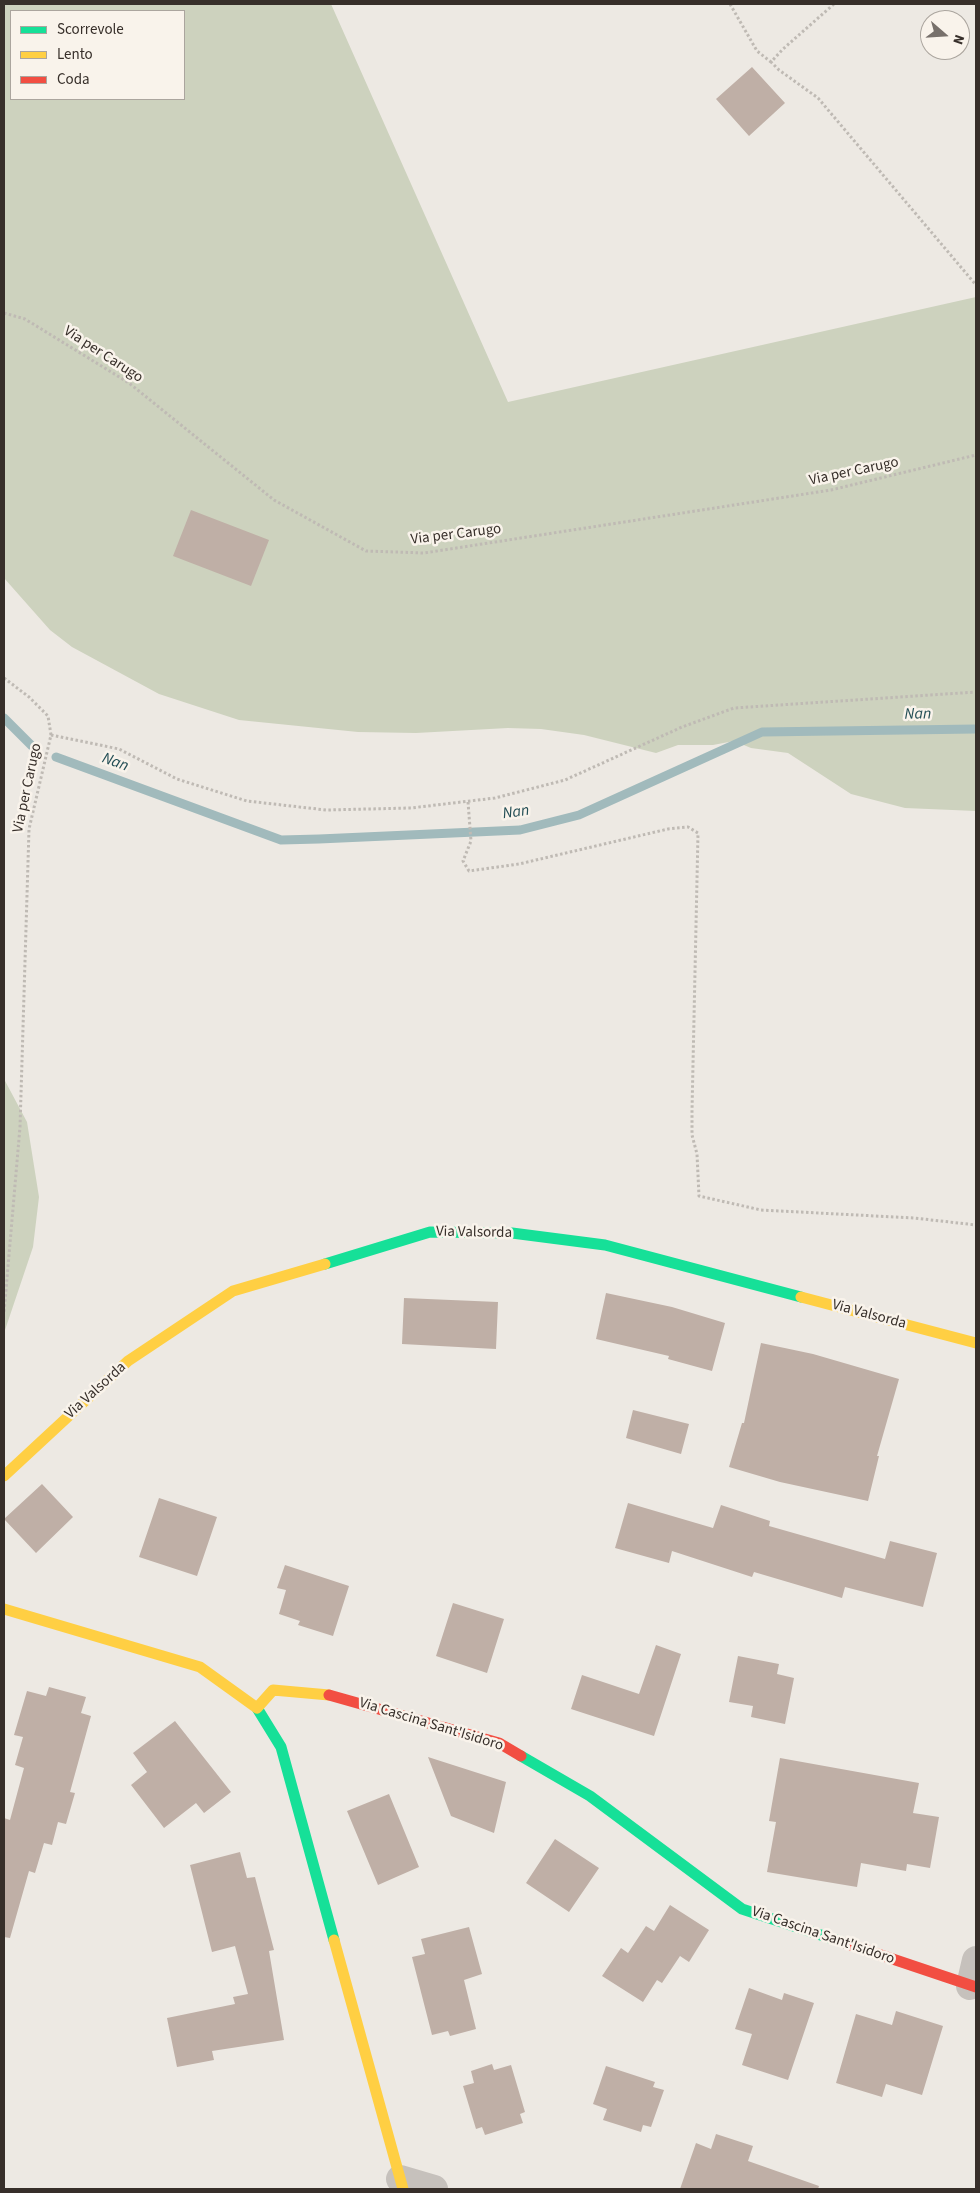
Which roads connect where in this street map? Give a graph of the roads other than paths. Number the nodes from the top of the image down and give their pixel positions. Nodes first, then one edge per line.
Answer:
1 (976, 1343) edge
2 (4, 1476) edge
3 (4, 1609) edge
4 (257, 1708) junction
5 (974, 1978) edge
6 (402, 2184) edge
7 (434, 2189) edge

1 - 2 street, Via Valsorda
3 - 4 street
4 - 5 street, Via Cascina Sant'Isidoro
4 - 6 street
6 - 7 street

